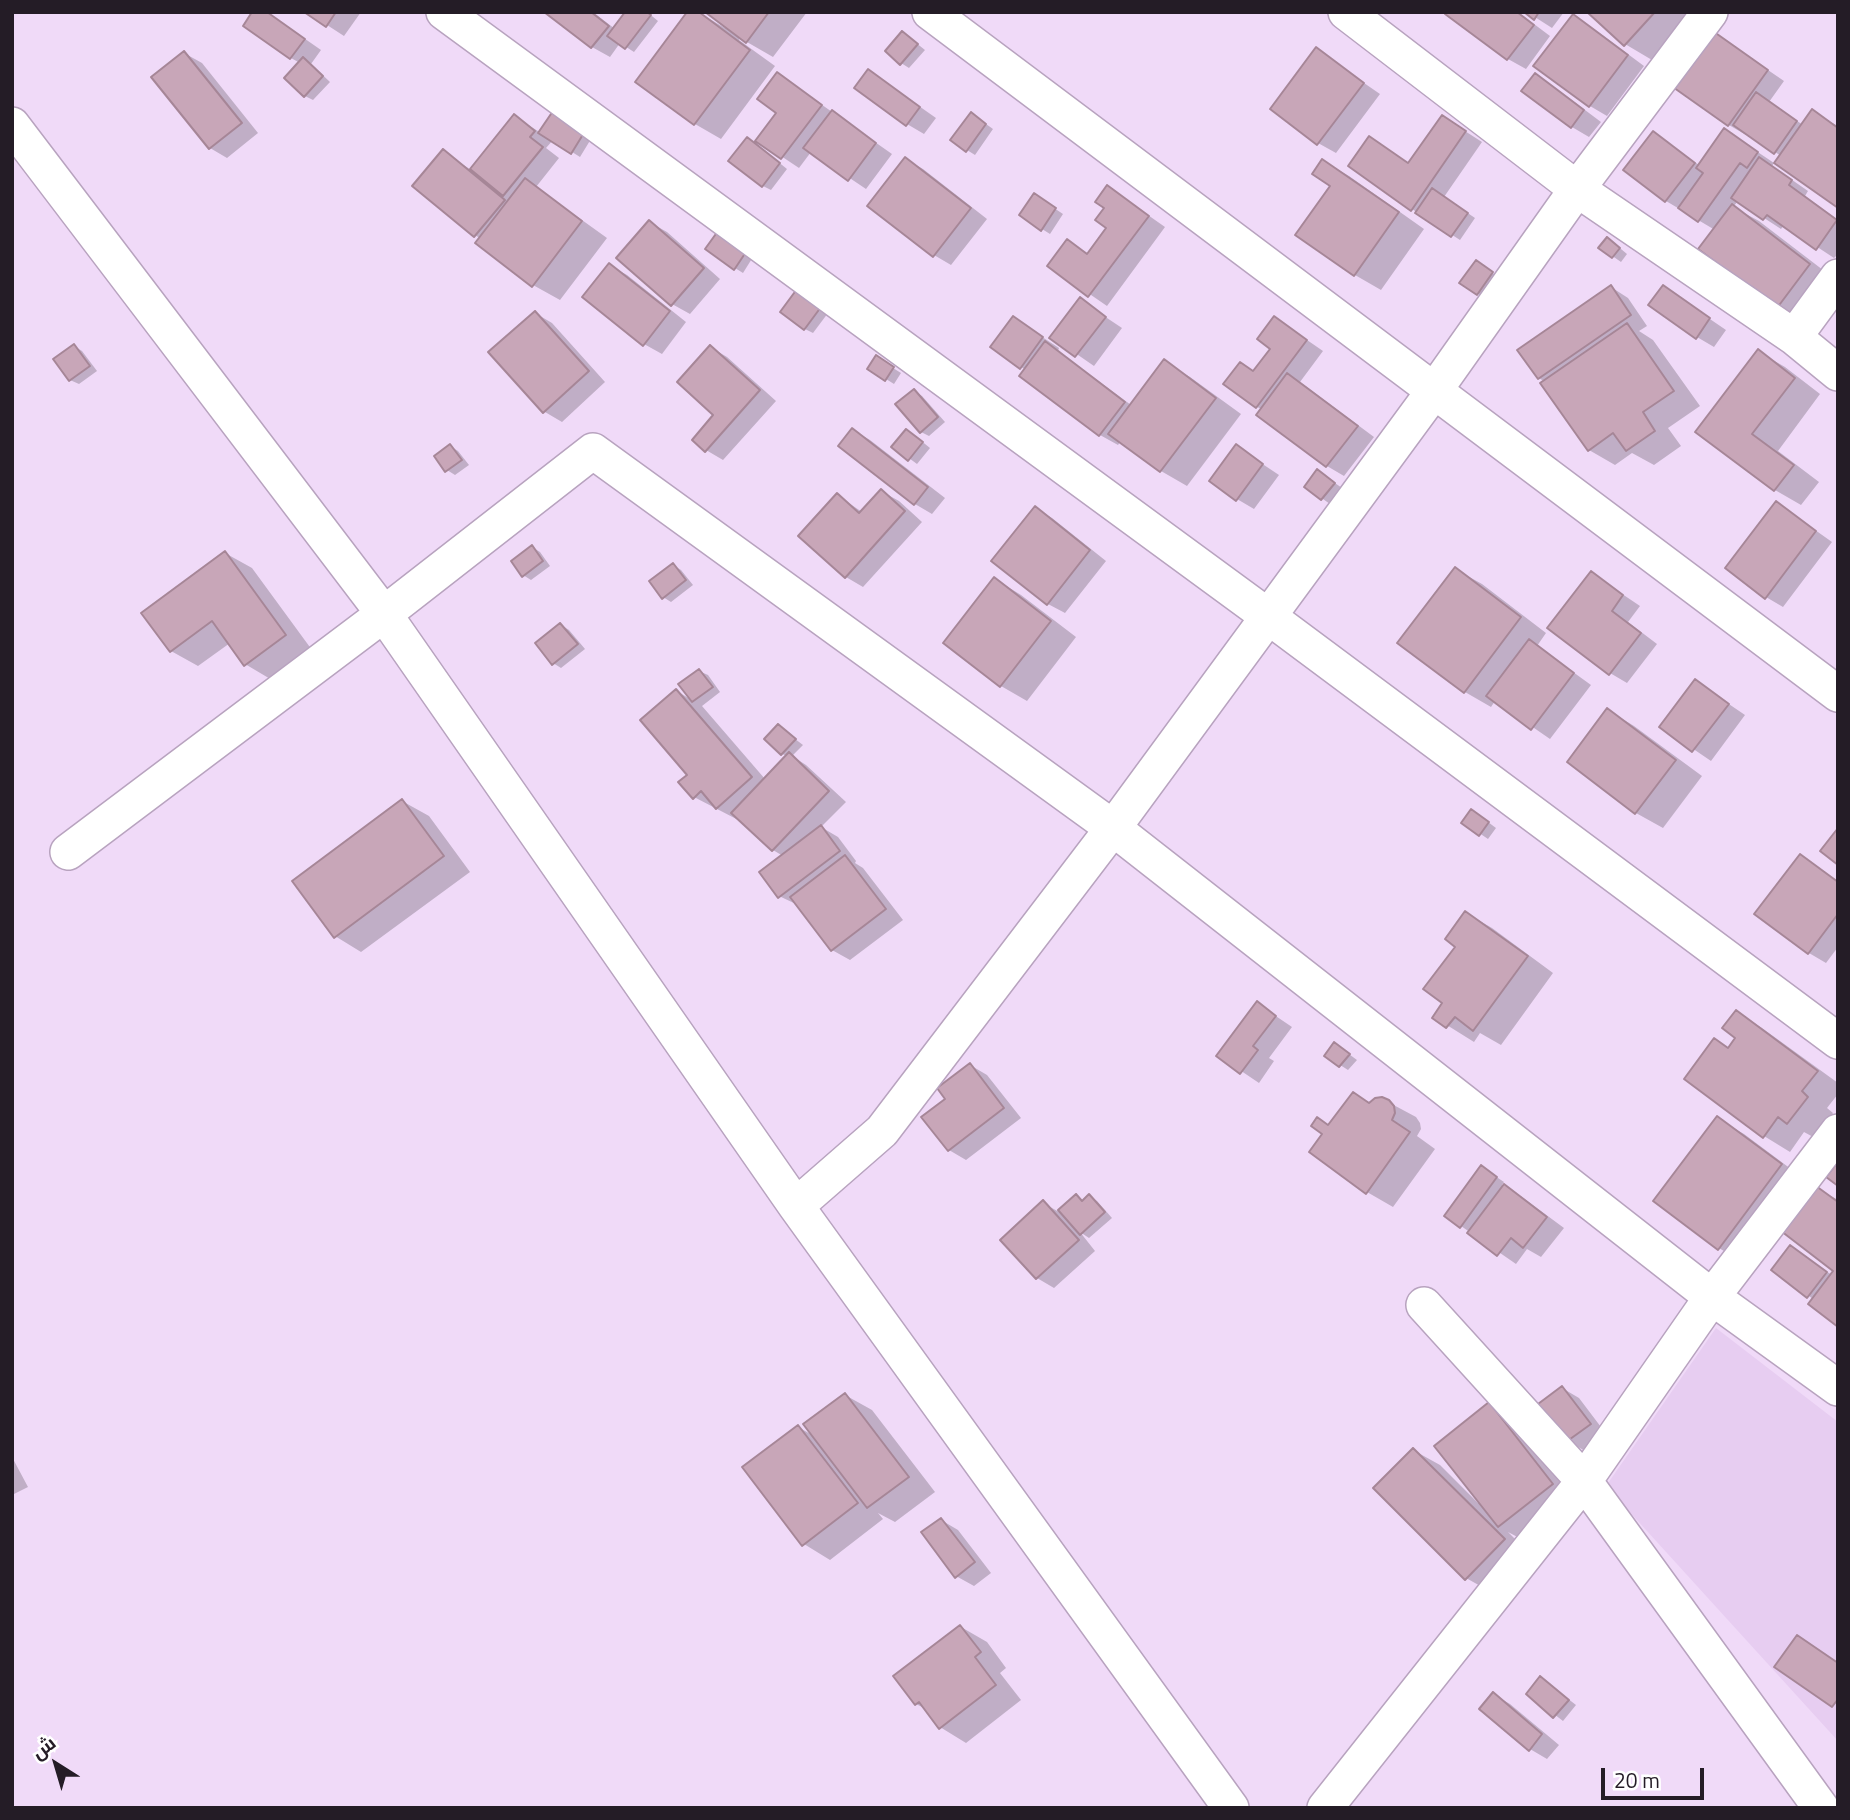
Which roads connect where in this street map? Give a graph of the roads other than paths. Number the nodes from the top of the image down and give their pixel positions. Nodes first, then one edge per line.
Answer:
1 (444, 12) edge
2 (930, 12) edge
3 (1346, 12) edge
4 (1710, 12) edge
5 (12, 125) edge
6 (1577, 188) junction
7 (1838, 277) edge
8 (1794, 337) junction
9 (1838, 373) edge
10 (1434, 391) junction
11 (384, 614) junction
12 (1269, 617) junction
13 (1838, 694) edge
14 (1113, 828) junction
15 (68, 852) dead end
16 (1838, 1041) edge
17 (1838, 1132) edge
18 (796, 1206) junction
19 (1712, 1297) junction
20 (1424, 1305) dead end
21 (1838, 1388) edge
22 (1584, 1481) junction
23 (1231, 1808) edge
24 (1325, 1808) edge
25 (1821, 1808) edge

1 - 12 street
2 - 10 street
3 - 6 street
4 - 6 street
5 - 11 street
6 - 8 street
6 - 10 street
7 - 8 street
8 - 9 street
10 - 12 street
10 - 13 street
11 - 14 street
11 - 15 street
11 - 18 street
12 - 14 street
12 - 16 street
14 - 18 street
14 - 19 street
17 - 19 street
18 - 23 street
19 - 21 street
19 - 22 street
20 - 22 street
22 - 24 street
22 - 25 street

